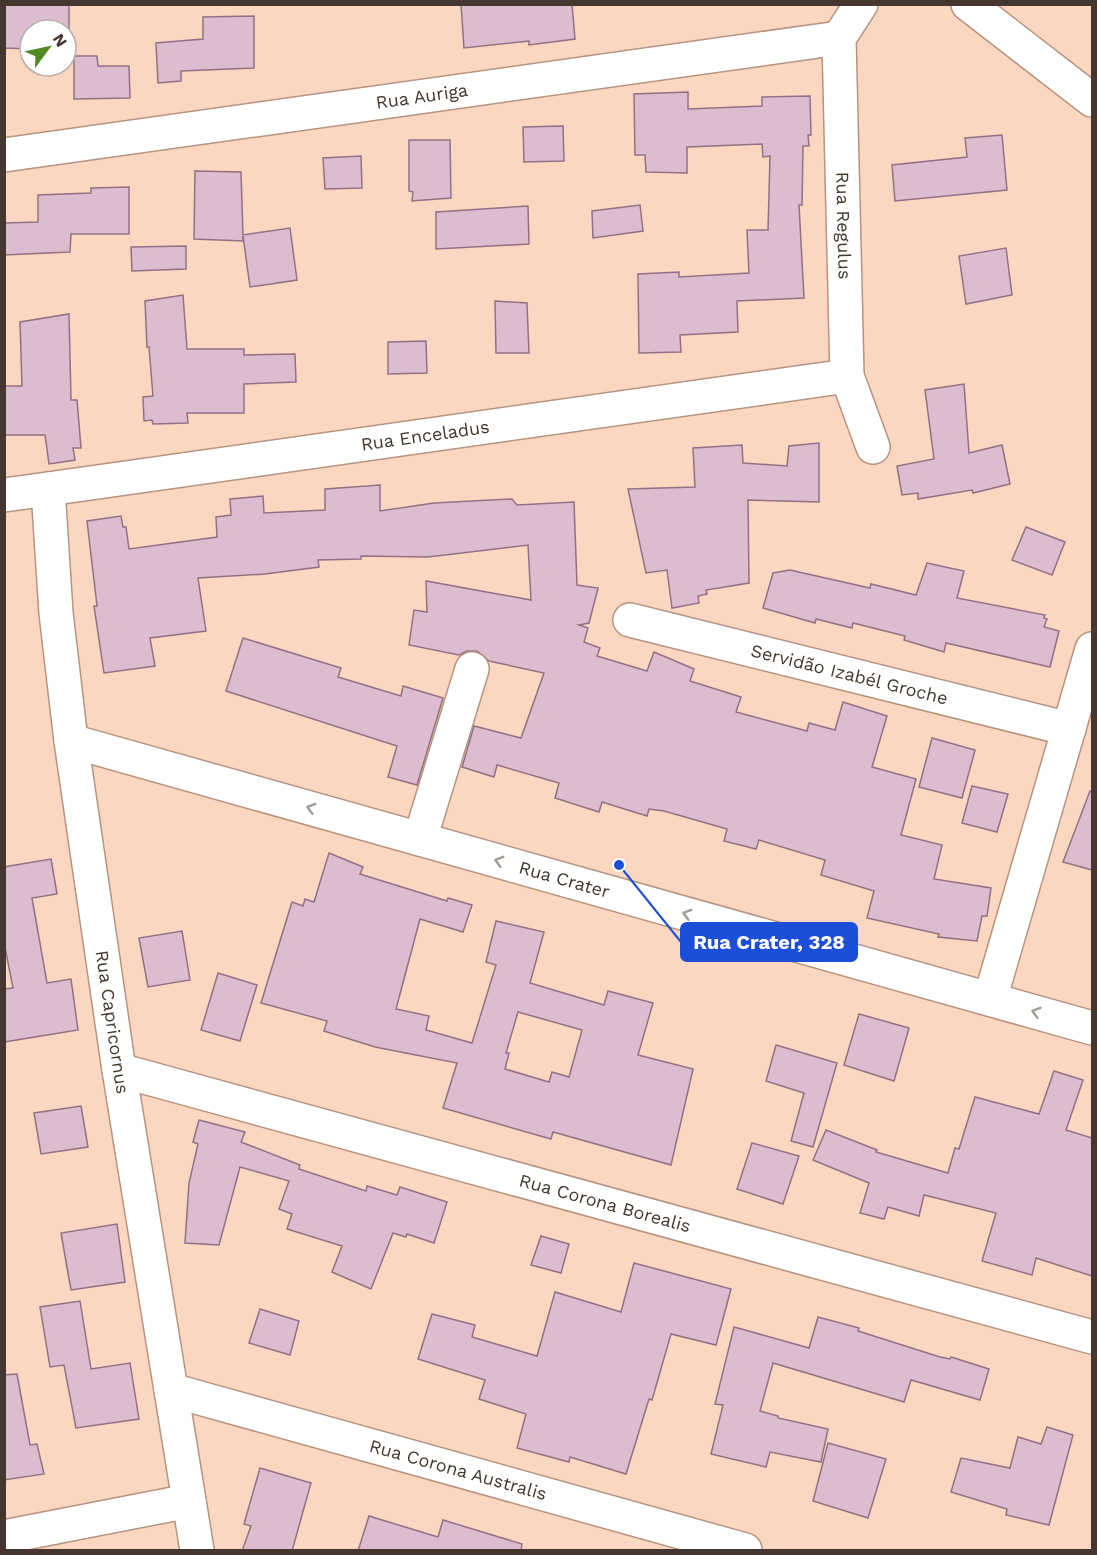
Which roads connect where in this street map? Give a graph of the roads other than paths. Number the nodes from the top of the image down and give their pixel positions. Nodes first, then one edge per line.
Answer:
1 (861, 4) edge
2 (968, 4) edge
3 (839, 38) junction
4 (1092, 100) edge
5 (4, 155) edge
6 (847, 376) junction
7 (873, 447) dead end
8 (48, 489) junction
9 (4, 495) edge
10 (630, 620) dead end
11 (1092, 649) edge
12 (472, 669) dead end
13 (1069, 729) junction
14 (71, 741) junction
15 (420, 839) junction
16 (990, 999) junction
17 (1092, 1028) edge
18 (119, 1071) junction
19 (1092, 1337) edge
20 (171, 1390) junction
21 (189, 1501) junction
22 (4, 1537) edge
23 (197, 1551) edge
24 (744, 1551) edge

1 - 3 street
2 - 4 street
3 - 5 street, Rua Auriga
3 - 6 street, Rua Regulus
6 - 7 street, Rua Regulus
6 - 8 street, Rua Enceladus
8 - 9 street, Rua Enceladus
8 - 14 street, Rua Capricornus
10 - 13 street, Servidão Izabél Groche
11 - 13 street
12 - 15 street
13 - 16 street
15 -> 14 street, Rua Crater
14 - 18 street, Rua Capricornus
16 -> 15 street, Rua Crater
17 -> 16 street, Rua Crater
18 - 19 street, Rua Corona Borealis
18 - 20 street, Rua Capricornus
20 - 21 street, Rua Capricornus
20 - 24 street, Rua Corona Australis
21 - 22 street
21 - 23 street, Rua Capricornus

